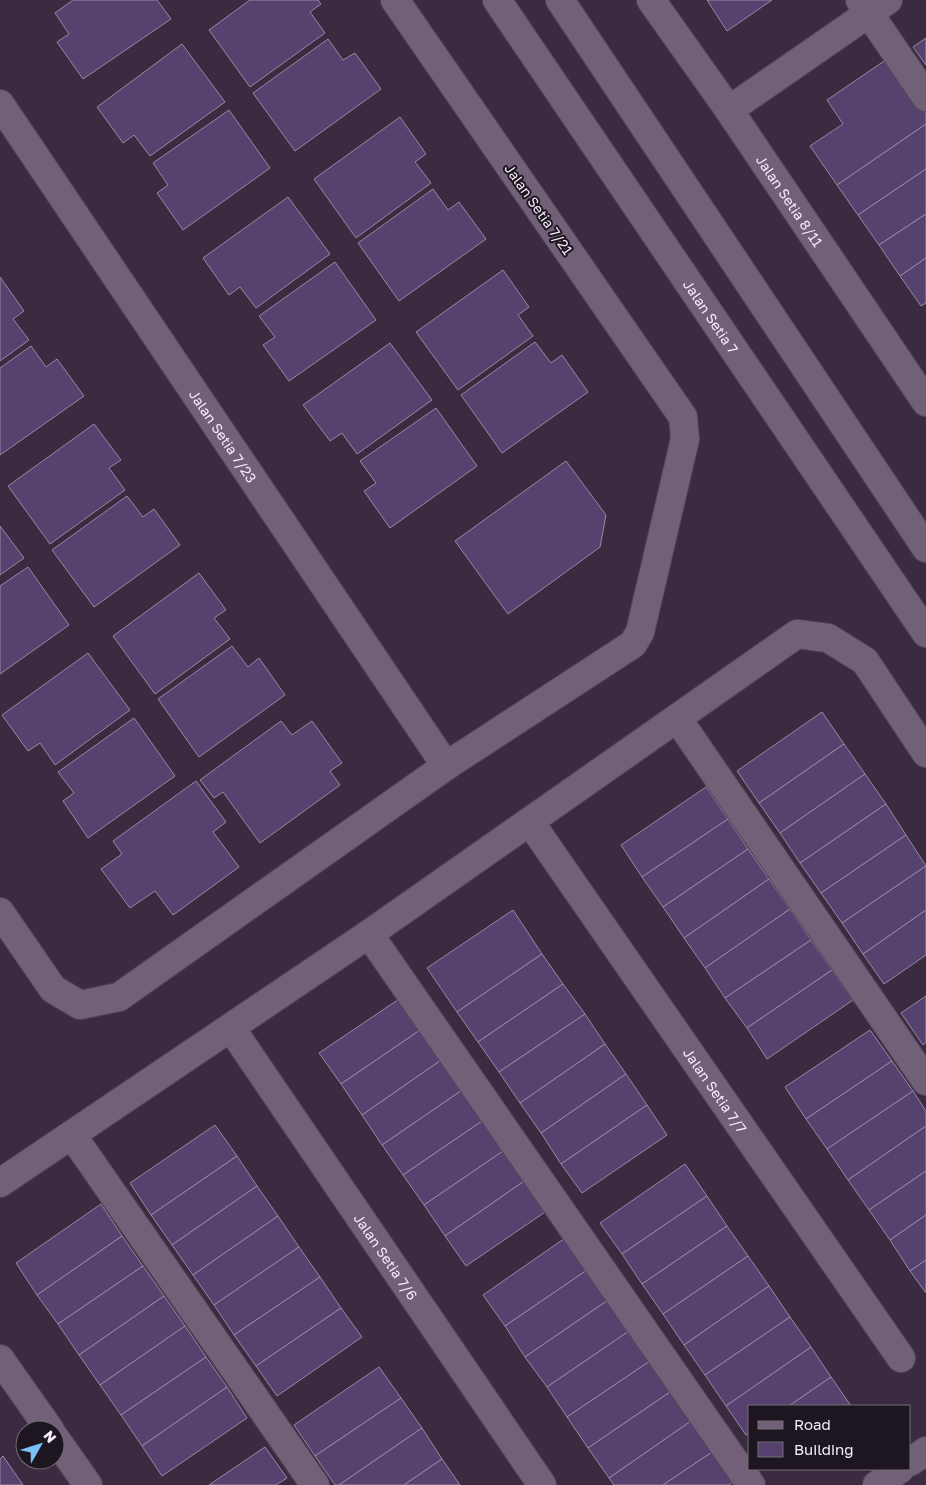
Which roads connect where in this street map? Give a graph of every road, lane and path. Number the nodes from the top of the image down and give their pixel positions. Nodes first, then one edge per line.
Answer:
1 (395, 0) edge
2 (497, 0) edge
3 (560, 0) edge
4 (651, 0) edge
5 (872, 4) edge
6 (926, 97) edge
7 (0, 104) edge
8 (729, 110) junction
9 (926, 402) edge
10 (926, 548) edge
11 (926, 634) edge
12 (677, 718) junction
13 (926, 753) edge
14 (446, 766) junction
15 (530, 822) junction
16 (0, 912) edge
17 (369, 934) junction
18 (231, 1028) junction
19 (926, 1081) edge
20 (72, 1135) junction
21 (0, 1183) edge
22 (901, 1358) dead end
23 (0, 1359) edge
24 (43, 1420) edge
25 (926, 1451) edge
26 (65, 1452) edge
27 (911, 1461) edge
28 (898, 1470) edge
29 (88, 1485) edge
30 (316, 1485) edge
31 (542, 1485) edge
32 (751, 1485) edge
33 (876, 1485) edge

1 - 14 street, Jalan Setia 7/21
2 - 11 street, Jalan Setia 7
3 - 10 street
4 - 8 street, Jalan Setia 8/11
5 - 6 street
5 - 8 street
7 - 14 street, Jalan Setia 7/23
8 - 9 street, Jalan Setia 8/11
12 - 13 street
12 - 15 street
12 - 19 street
14 - 16 street
15 - 17 street
15 - 22 street, Jalan Setia 7/7
17 - 18 street
17 - 32 street
18 - 20 street
18 - 31 street, Jalan Setia 7/6
20 - 21 street
20 - 30 street
23 - 24 street
25 - 27 street
26 - 29 street
28 - 33 street

